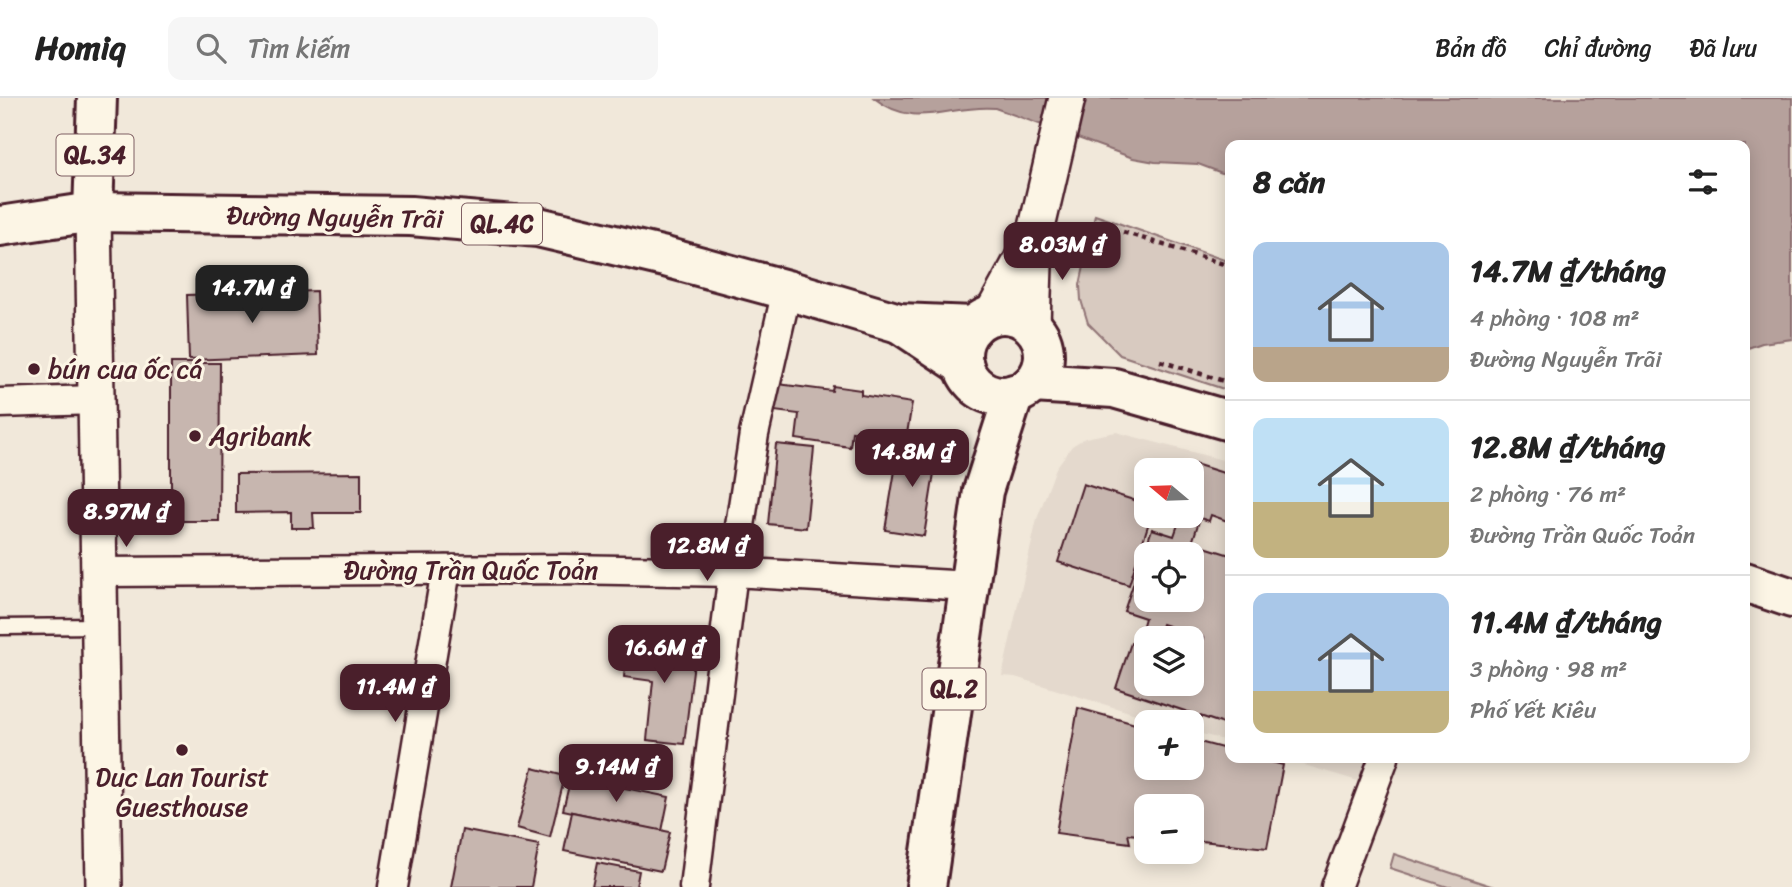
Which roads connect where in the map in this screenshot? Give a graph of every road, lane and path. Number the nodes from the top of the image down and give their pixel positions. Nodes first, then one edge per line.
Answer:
1 (97, 98) edge
2 (1068, 98) edge
3 (93, 212) junction
4 (0, 226) edge
5 (1123, 232) dead end
6 (1035, 236) junction
7 (1225, 264) edge
8 (787, 290) junction
9 (983, 321) junction
10 (899, 323) junction
11 (1160, 360) dead end
12 (1031, 363) junction
13 (970, 375) junction
14 (1225, 381) edge
15 (96, 400) junction
16 (0, 403) edge
17 (1225, 420) edge
18 (983, 491) junction
19 (446, 570) junction
20 (99, 572) junction
21 (733, 572) junction
22 (1750, 584) edge
23 (969, 586) junction
24 (1792, 598) edge
25 (99, 626) junction
26 (0, 627) edge
27 (1382, 763) edge
28 (104, 887) edge
29 (393, 887) edge
30 (694, 887) edge
31 (926, 887) edge
32 (1336, 887) edge

1 - 3 main road, QL.34
2 - 6 street
3 - 4 main road, QL.4C
3 - 8 main road, Đường Nguyễn Trãi / QL.4C
3 - 15 street
5 - 7 path
6 - 9 street
6 - 12 street
8 - 10 main road, Đường Nguyễn Trãi / QL.4C
8 - 21 street
9 - 10 main road, Đường Nguyễn Trãi / QL.4C
9 - 12 main road
9 - 13 main road
10 - 13 main road, Đường Nguyễn Trãi / QL.4C
11 - 14 path
12 - 13 main road
12 - 17 main road
12 - 18 main road, QL.2
13 - 18 main road, QL.2
15 - 16 street
15 - 20 street
18 - 23 main road, QL.2
19 - 20 street, Đường Trần Quốc Toản
19 - 21 street, Đường Trần Quốc Toản
19 - 29 street
20 - 25 street
21 - 23 street, Đường Trần Quốc Toản
21 - 30 street
22 - 24 main road
23 - 31 main road, QL.2
25 - 26 lane
25 - 28 street
27 - 32 street

